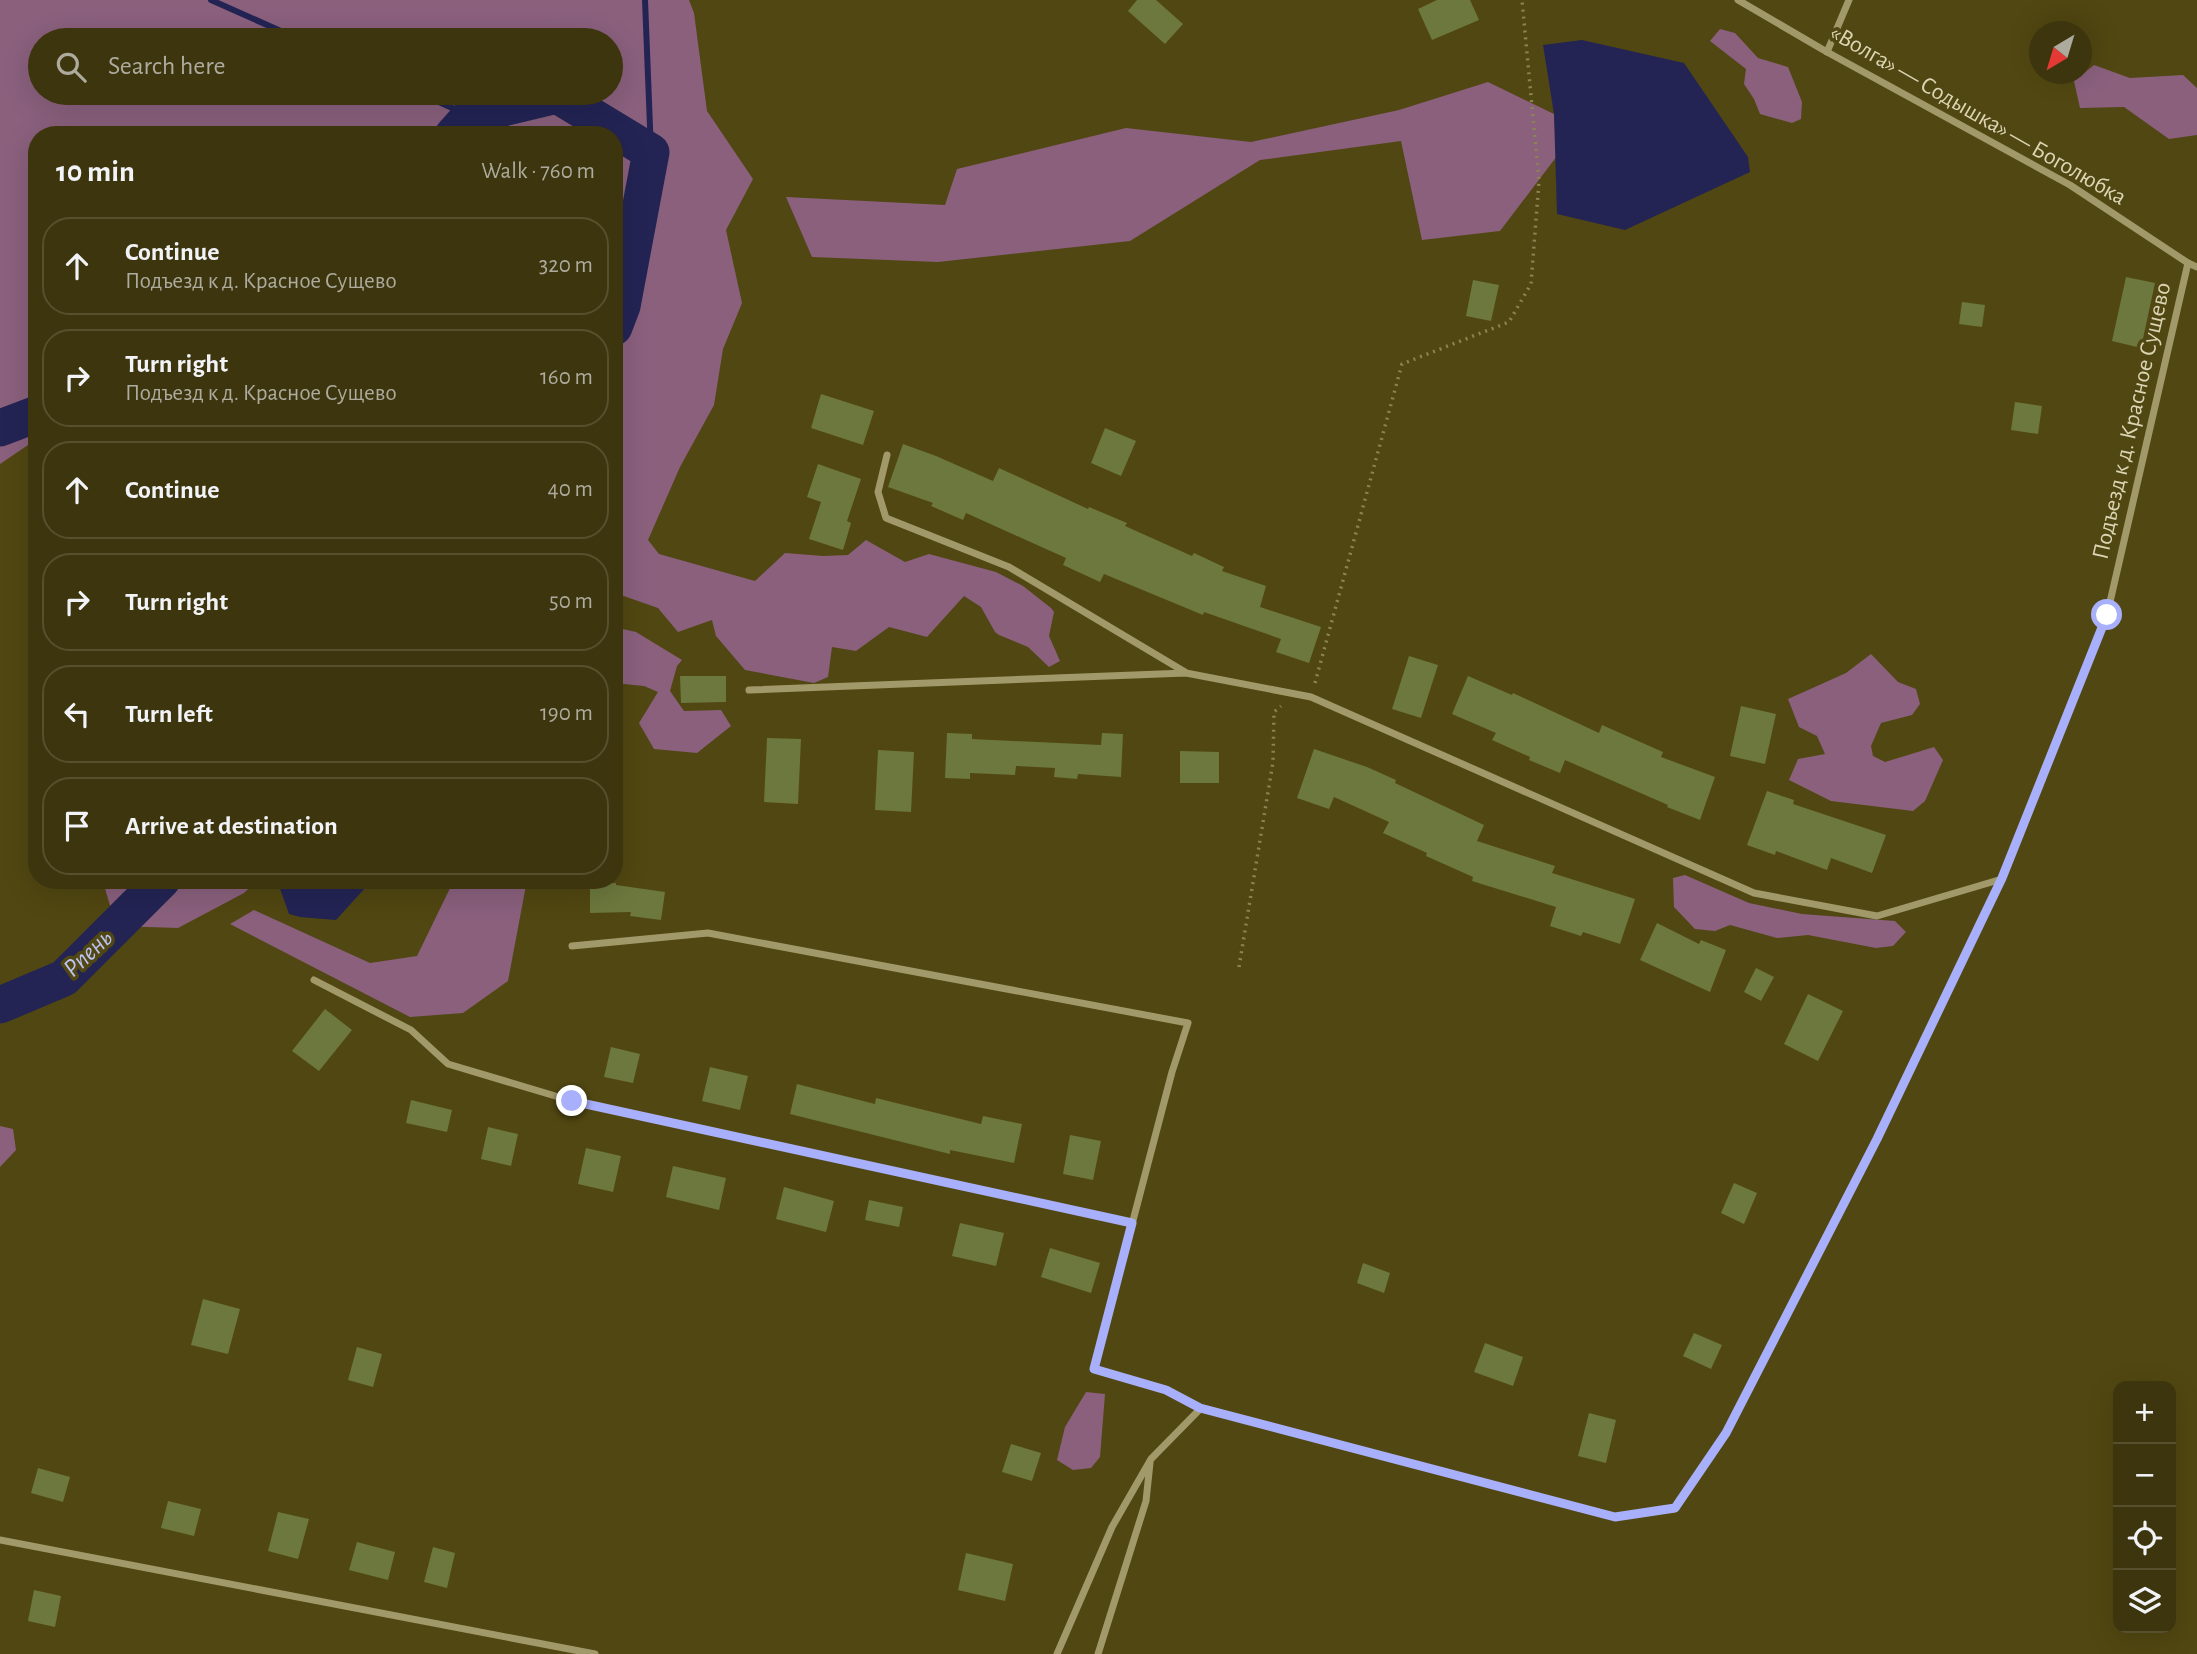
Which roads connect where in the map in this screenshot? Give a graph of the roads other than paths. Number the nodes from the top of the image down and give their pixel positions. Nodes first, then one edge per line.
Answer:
1 (1738, 0) edge
2 (1849, 0) edge
3 (1827, 51) junction
4 (2188, 263) junction
5 (2197, 267) edge
6 (887, 455) dead end
7 (1186, 673) junction
8 (749, 690) dead end
9 (2002, 878) junction
10 (572, 946) dead end
11 (314, 980) dead end
12 (1132, 1223) junction
13 (1200, 1408) junction
14 (1151, 1459) junction
15 (0, 1540) edge
16 (595, 1654) edge
17 (1057, 1654) edge
18 (1098, 1654) edge

1 - 3 street, «Волга» — Содышка» — Боголюбка
2 - 3 street
3 - 4 street, «Волга» — Содышка» — Боголюбка
4 - 5 street, «Волга» — Содышка» — Боголюбка
4 - 9 street, Подъезд к д. Красное Сущево
6 - 7 street
7 - 8 street
7 - 9 street
9 - 13 street, Подъезд к д. Красное Сущево
10 - 12 street
11 - 12 street
12 - 13 street, Подъезд к д. Красное Сущево
13 - 14 street
14 - 17 street
14 - 18 street
15 - 16 street

